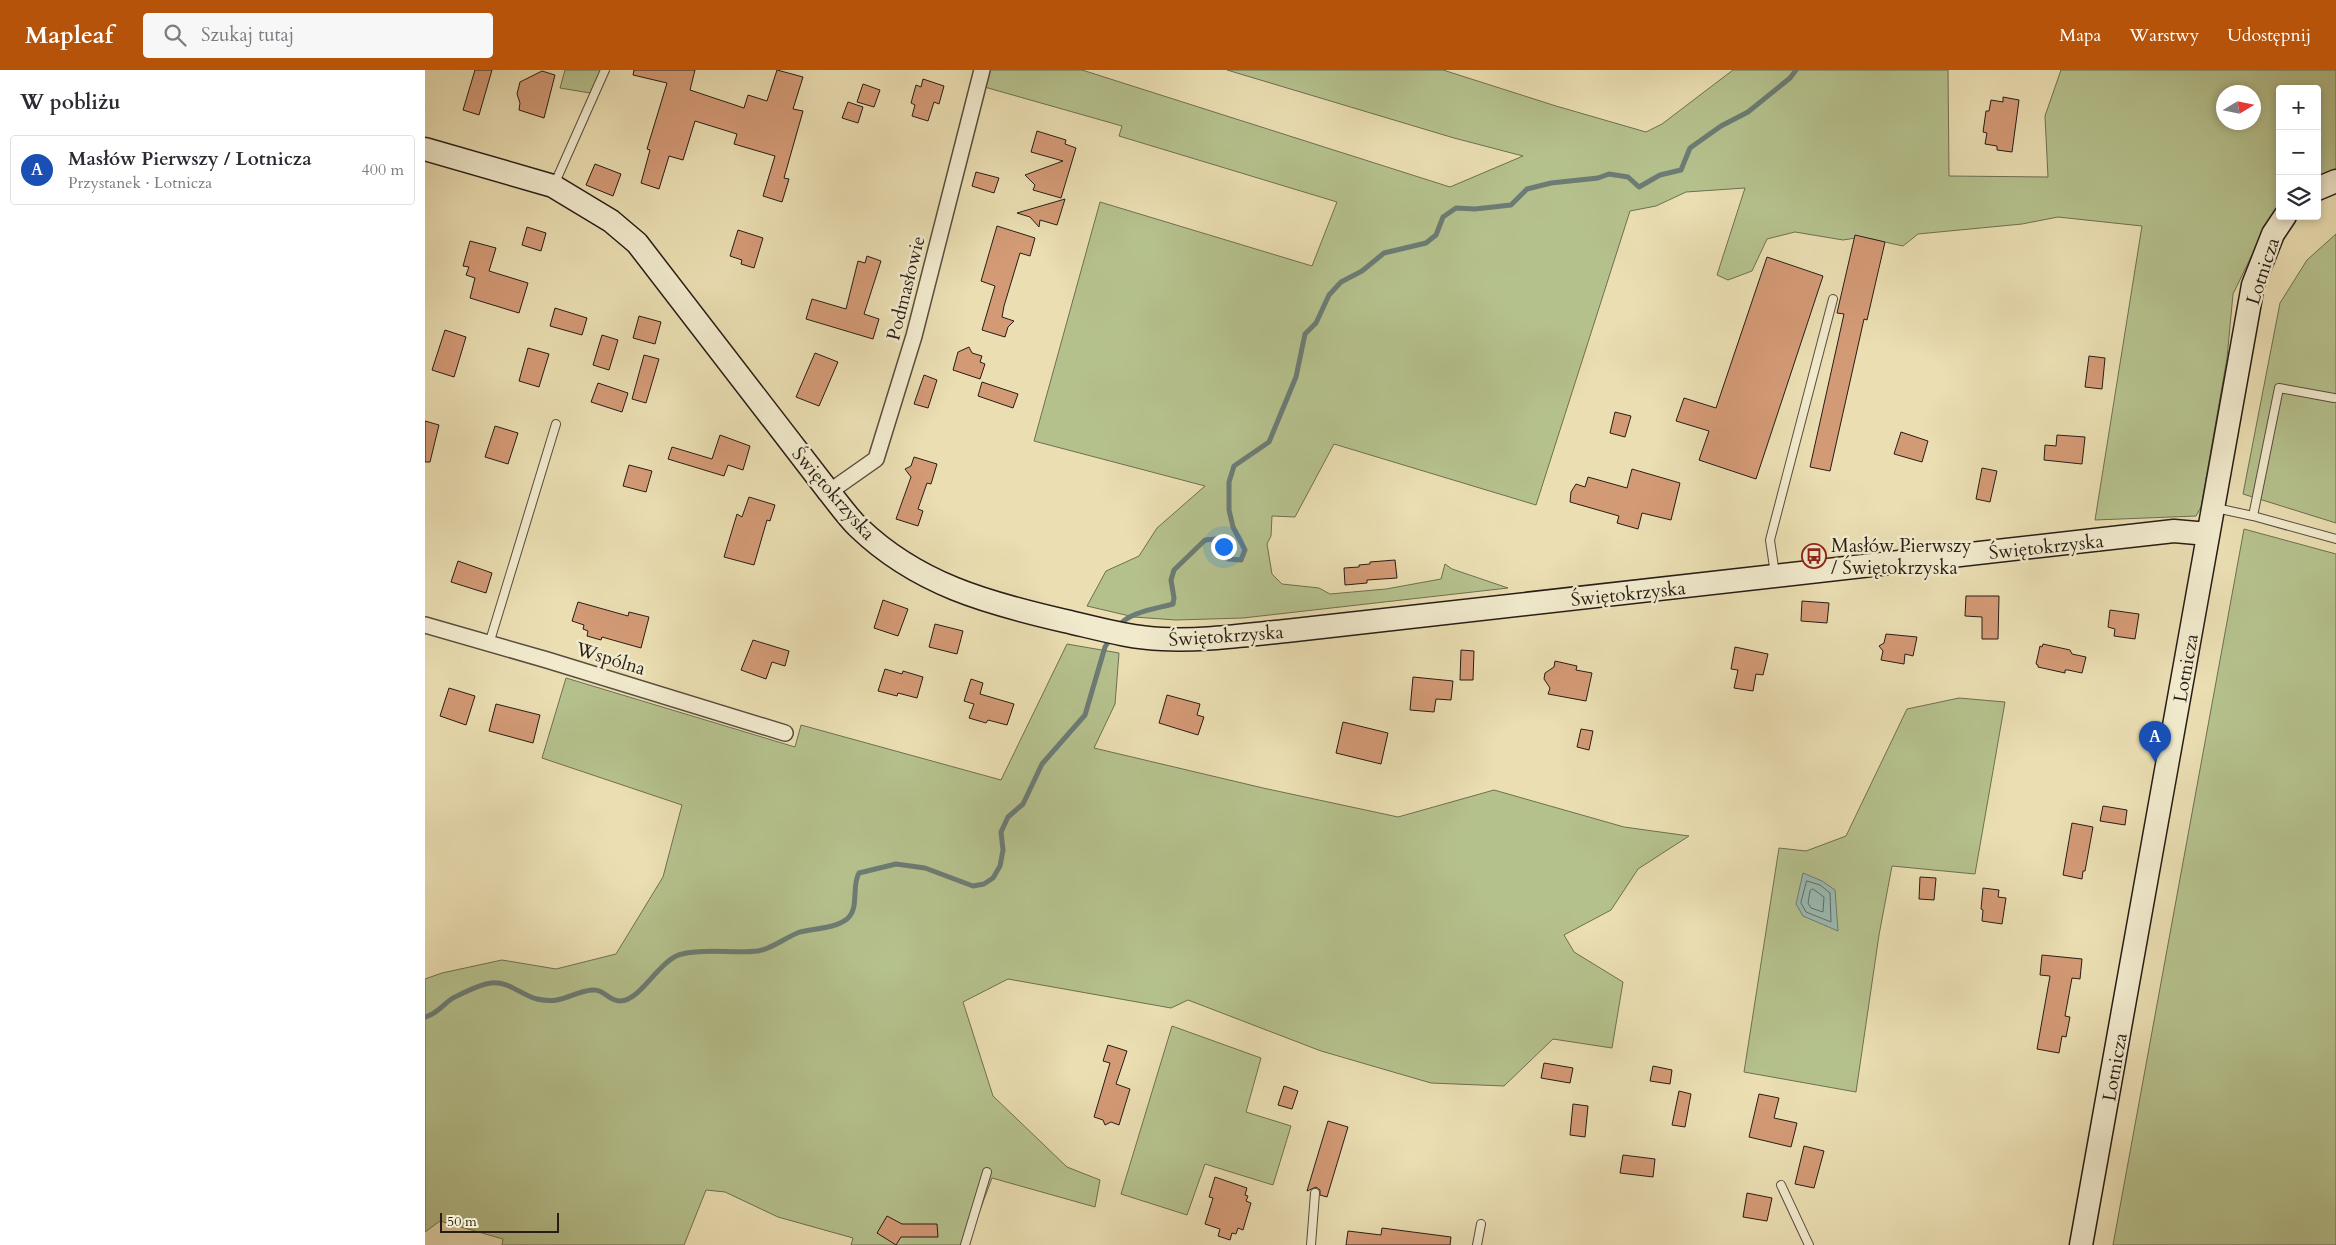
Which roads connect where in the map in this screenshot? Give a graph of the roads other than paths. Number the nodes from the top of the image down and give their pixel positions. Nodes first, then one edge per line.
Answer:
1 (605, 70) edge
2 (982, 70) edge
3 (425, 148) edge
4 (2336, 181) edge
5 (553, 186) junction
6 (2321, 187) edge
7 (2282, 220) edge
8 (1833, 299) dead end
9 (2334, 398) dead end
10 (555, 424) dead end
11 (829, 492) junction
12 (2213, 507) junction
13 (2253, 516) junction
14 (2208, 534) junction
15 (2336, 539) edge
16 (1775, 576) junction
17 (425, 625) edge
18 (489, 644) junction
19 (785, 733) dead end
20 (987, 1172) dead end
21 (1781, 1185) dead end
22 (1315, 1193) dead end
23 (1481, 1224) dead end
24 (965, 1245) edge
25 (1311, 1245) edge
26 (1477, 1245) edge
27 (1809, 1245) edge
28 (2081, 1245) edge

1 - 5 lane
2 - 11 street, Podmasłowie
3 - 5 street, Świętokrzyska
4 - 6 street
5 - 11 street, Świętokrzyska
7 - 12 street, Lotnicza
8 - 16 lane
9 - 13 lane
10 - 18 lane
11 - 16 street, Świętokrzyska
12 - 13 lane
12 - 14 street, Lotnicza
13 - 15 lane
14 - 16 street, Świętokrzyska
14 - 28 street, Lotnicza
17 - 18 street, Wspólna
18 - 19 street, Wspólna
20 - 24 lane
21 - 27 lane
22 - 25 lane
23 - 26 lane

